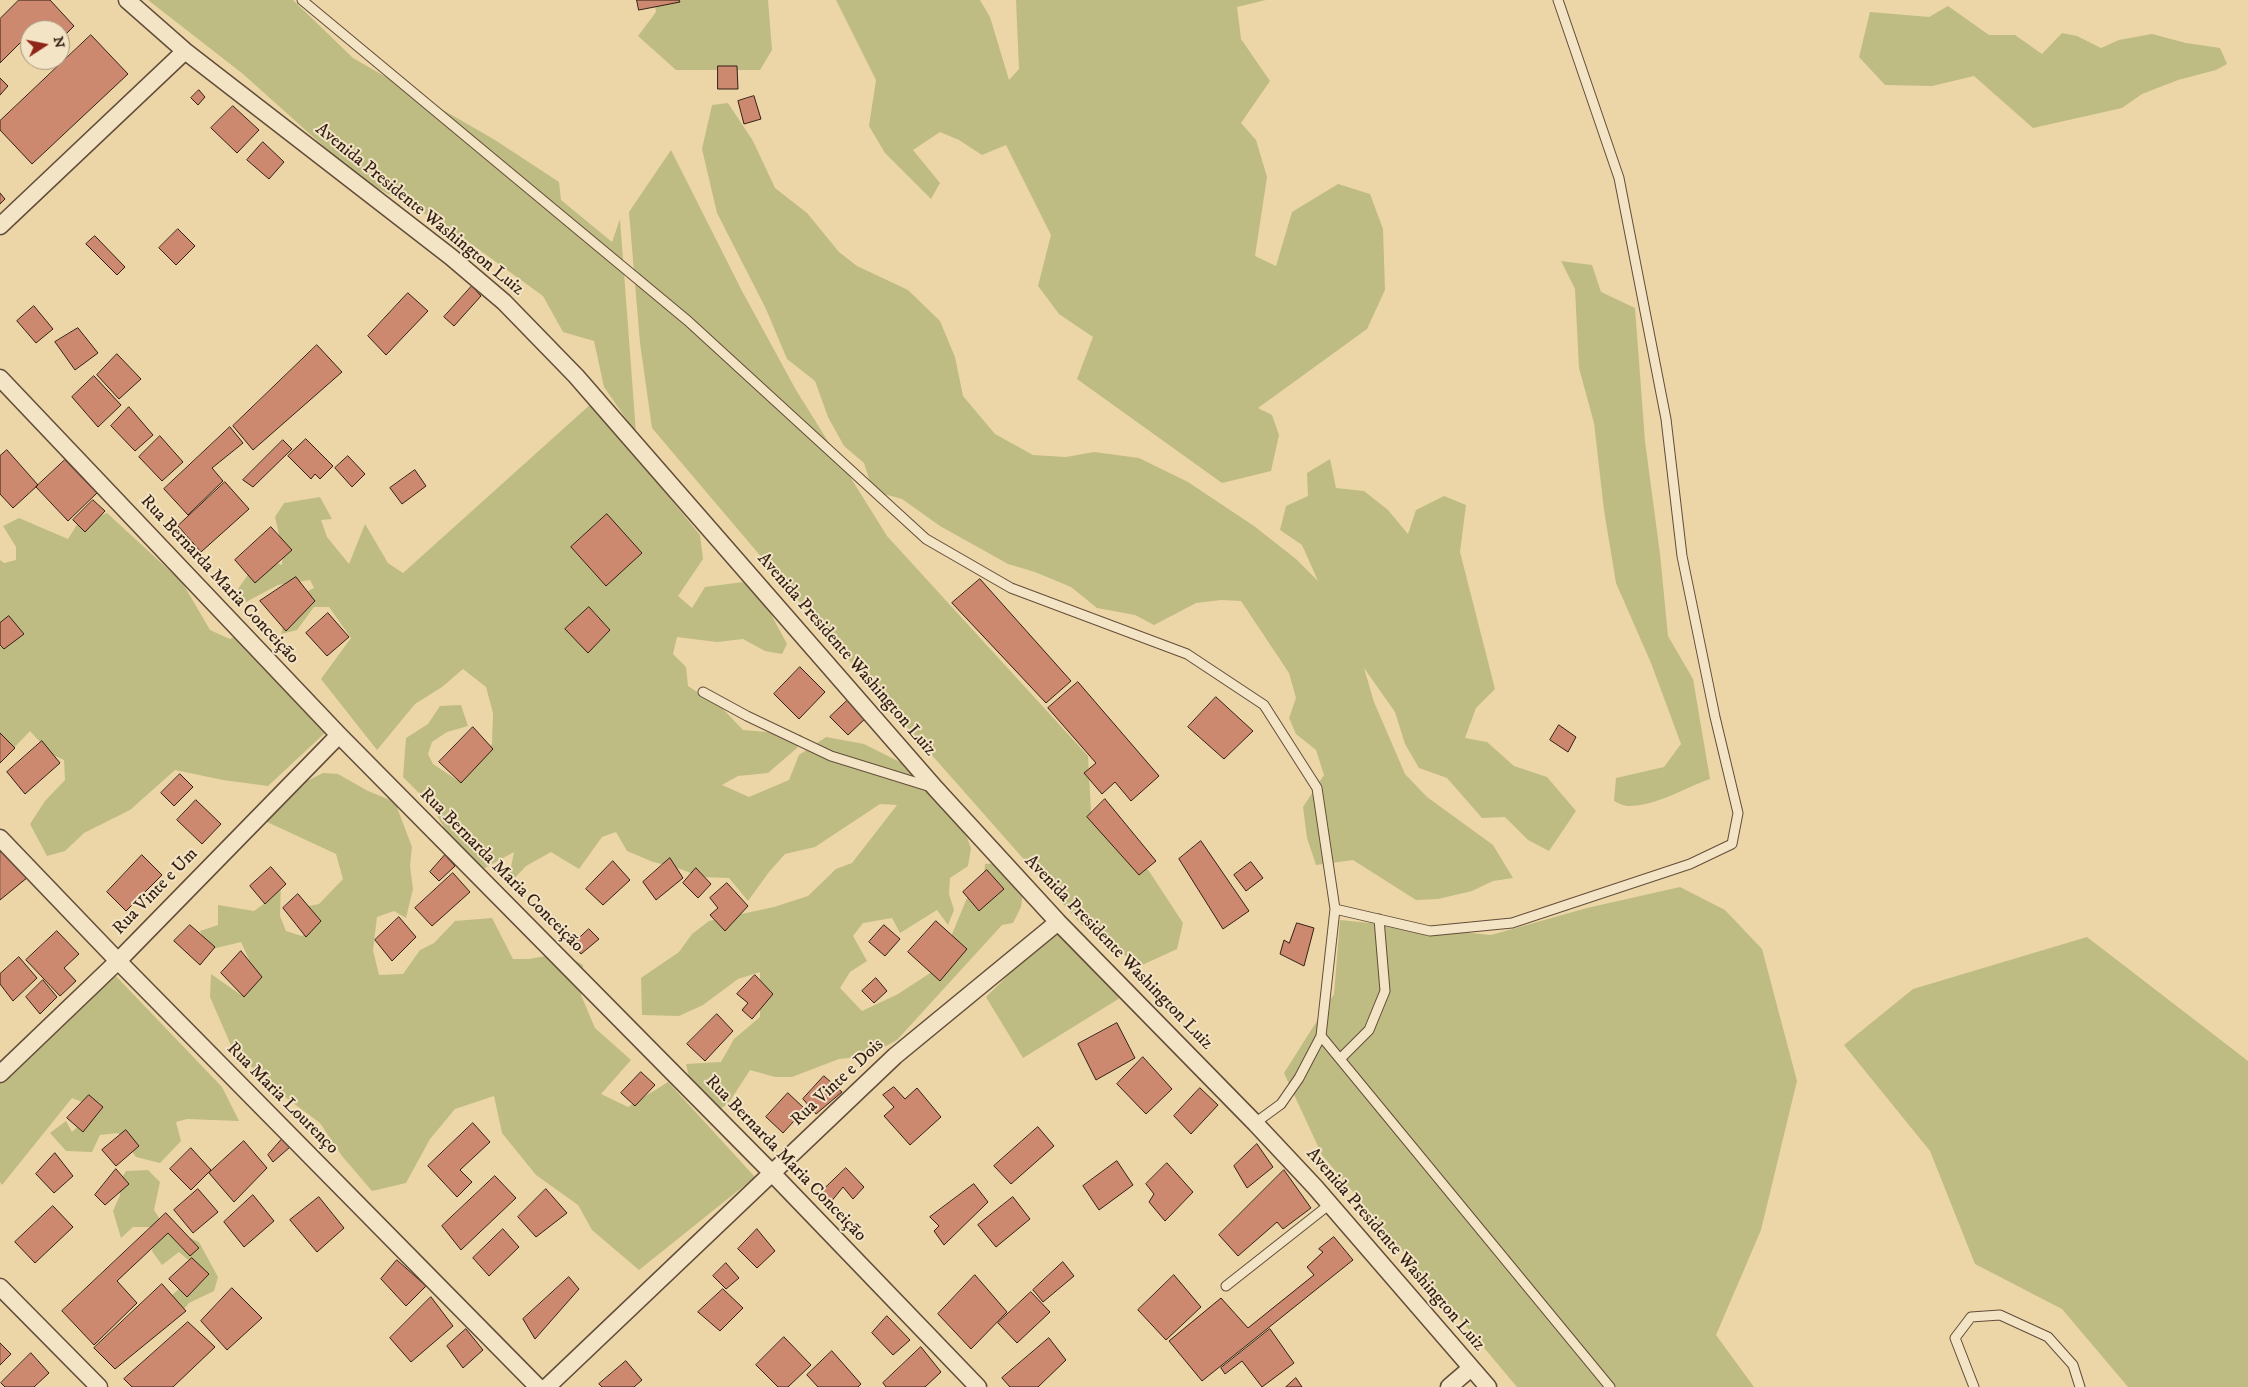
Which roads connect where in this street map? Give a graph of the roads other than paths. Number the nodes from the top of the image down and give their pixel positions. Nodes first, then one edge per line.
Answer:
1 (127, 0) edge
2 (302, 0) edge
3 (1558, 0) edge
4 (185, 51) junction
5 (0, 226) edge
6 (0, 378) edge
7 (702, 692) dead end
8 (339, 736) junction
9 (936, 789) junction
10 (0, 838) edge
11 (1335, 909) junction
12 (1379, 919) junction
13 (1058, 922) junction
14 (118, 961) junction
15 (1321, 1036) junction
16 (1341, 1058) junction
17 (0, 1074) edge
18 (1255, 1123) junction
19 (772, 1173) junction
20 (1330, 1204) junction
21 (1226, 1286) dead end
22 (0, 1287) edge
23 (1471, 1368) junction
24 (99, 1387) edge
25 (538, 1387) edge
26 (547, 1387) edge
27 (978, 1387) edge
28 (1450, 1387) edge
29 (1488, 1387) edge
30 (1610, 1387) edge
31 (1974, 1387) edge
32 (2080, 1387) edge

1 - 4 street, Avenida Presidente Washington Luiz
2 - 11 lane
3 - 12 lane
4 - 5 street
4 - 9 street, Avenida Presidente Washington Luiz
6 - 8 street, Rua Bernarda Maria Conceição
7 - 9 lane
8 - 14 street, Rua Vinte e Um
8 - 19 street, Rua Bernarda Maria Conceição
9 - 13 street, Avenida Presidente Washington Luiz
10 - 14 street, Rua Maria Lourenço
11 - 12 lane
11 - 15 lane
12 - 16 lane
13 - 18 street, Avenida Presidente Washington Luiz
13 - 19 street, Rua Vinte e Dois
14 - 17 street, Rua Vinte e Um
14 - 25 street, Rua Maria Lourenço
15 - 16 lane
15 - 18 lane
16 - 30 lane
18 - 20 street, Avenida Presidente Washington Luiz
19 - 26 street, Rua Vinte e Dois
19 - 27 street, Rua Bernarda Maria Conceição
20 - 21 lane
20 - 23 street, Avenida Presidente Washington Luiz
22 - 24 street
23 - 28 street
23 - 29 street, Avenida Presidente Washington Luiz
31 - 32 lane

